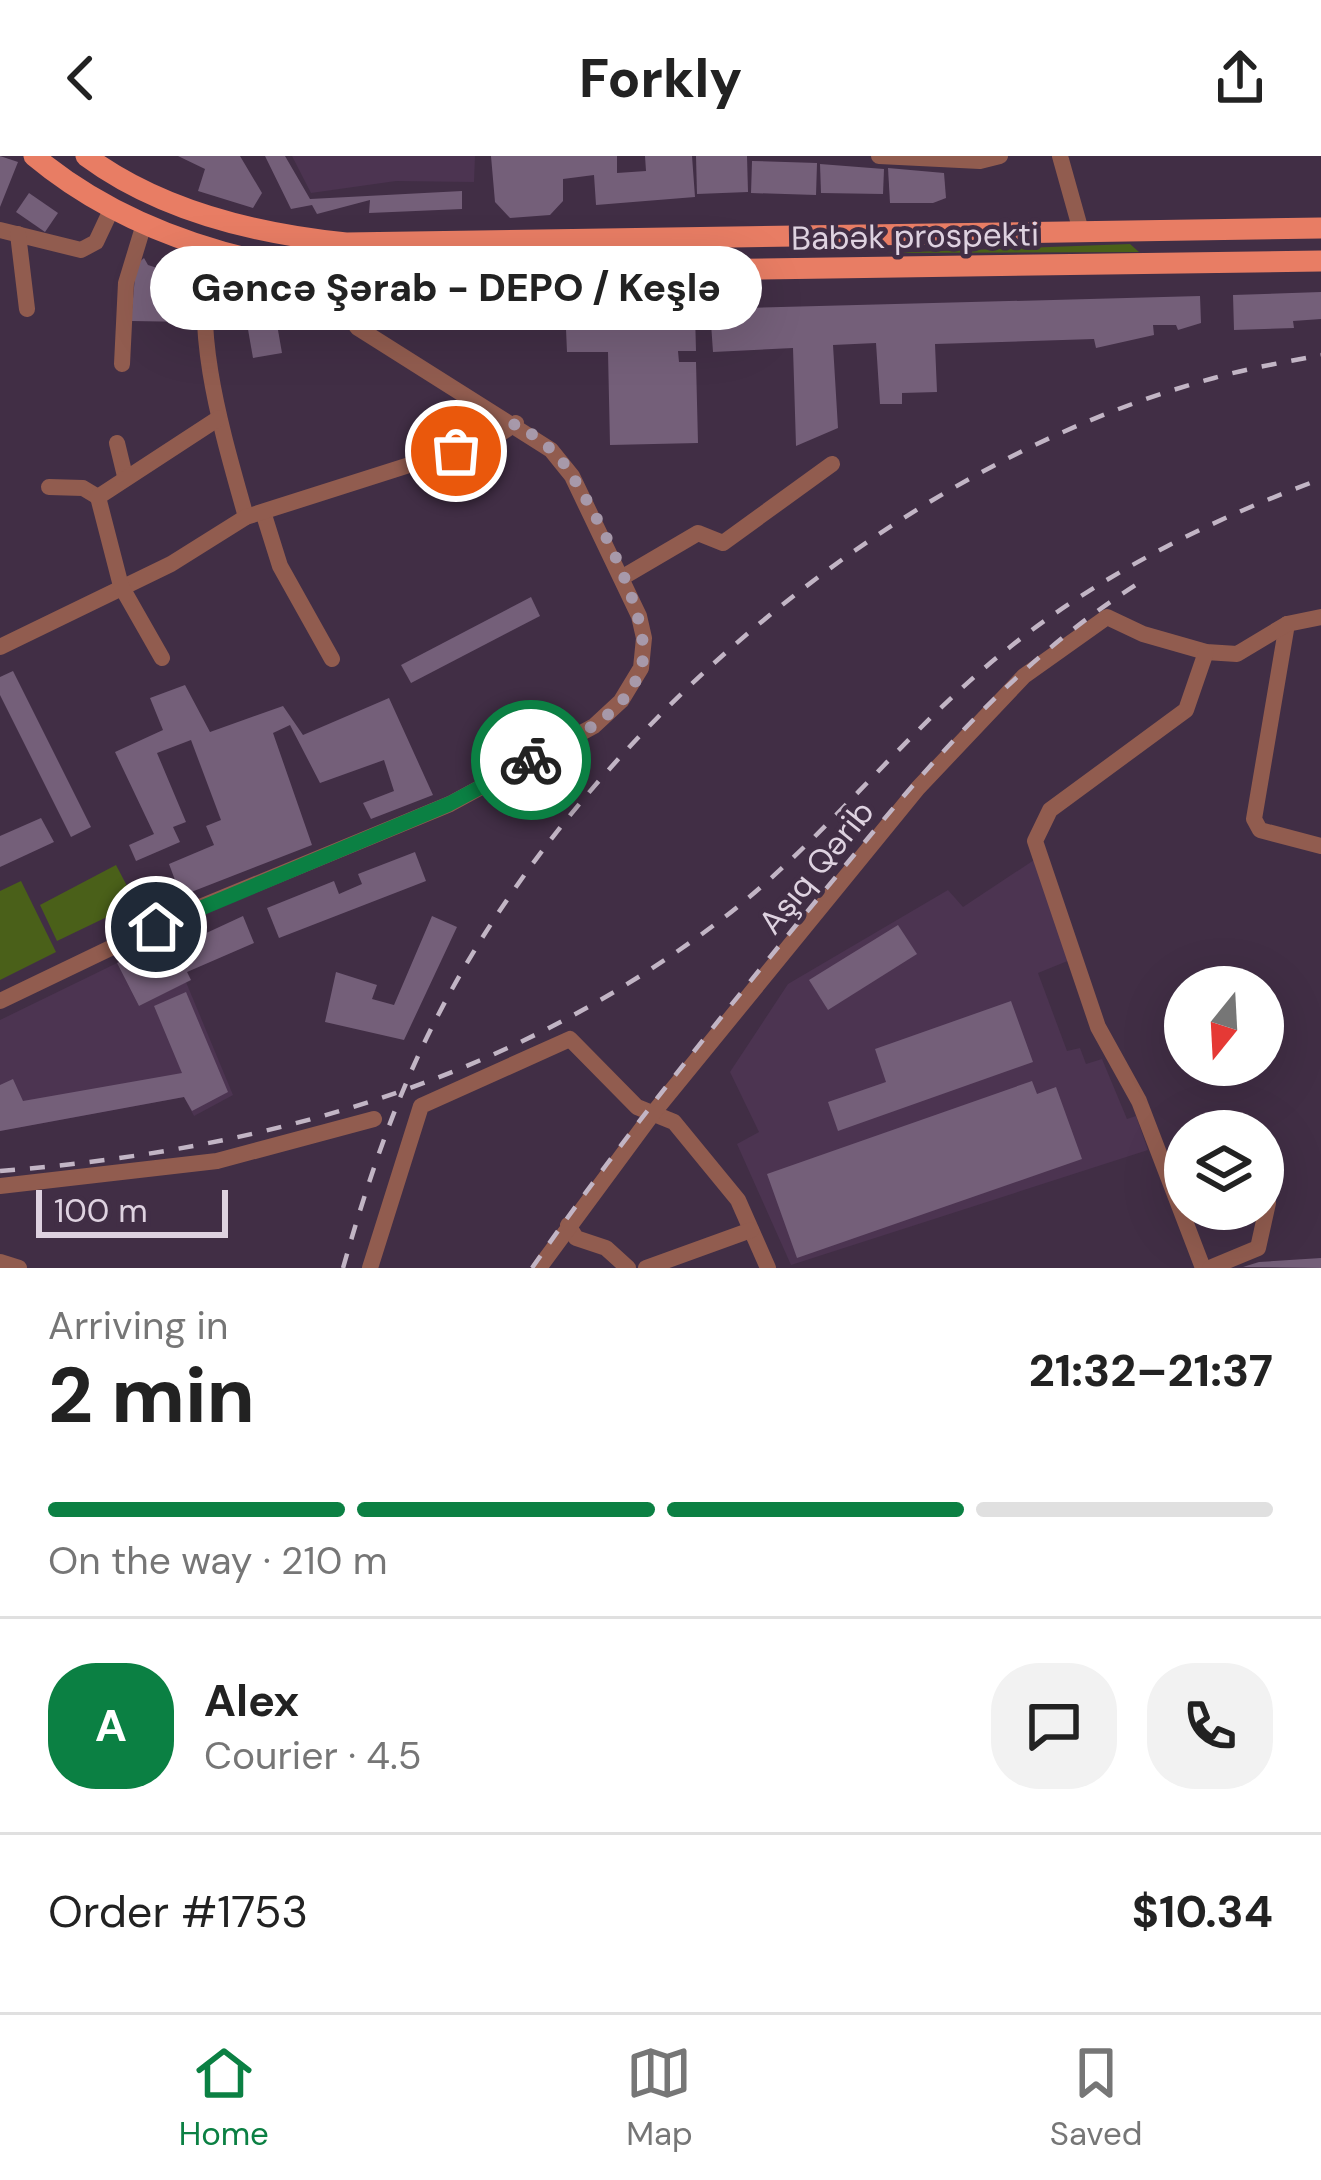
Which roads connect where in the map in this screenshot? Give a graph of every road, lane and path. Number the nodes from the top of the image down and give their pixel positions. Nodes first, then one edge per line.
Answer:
1 (34, 156) edge
2 (86, 156) edge
3 (879, 156) edge
4 (1000, 156) edge
5 (1060, 156) edge
6 (895, 157) edge
7 (112, 208) junction
8 (144, 224) junction
9 (1081, 231) junction
10 (9, 232) edge
11 (1001, 233) junction
12 (1321, 233) edge
13 (212, 250) junction
14 (1321, 259) edge
15 (846, 271) junction
16 (337, 275) junction
17 (27, 309) dead end
18 (122, 364) dead end
19 (219, 418) junction
20 (516, 423) junction
21 (117, 443) dead end
22 (832, 464) dead end
23 (125, 476) junction
24 (49, 487) dead end
25 (98, 497) junction
26 (255, 516) junction
27 (622, 577) junction
28 (121, 586) junction
29 (1321, 617) edge
30 (1287, 624) junction
31 (0, 647) edge
32 (1205, 652) junction
33 (162, 658) dead end
34 (332, 658) dead end
35 (1321, 846) edge
36 (0, 1001) edge
37 (654, 1112) junction
38 (374, 1119) dead end
39 (0, 1186) edge
40 (568, 1225) junction
41 (751, 1230) junction
42 (1262, 1230) edge
43 (0, 1262) edge
44 (19, 1268) edge
45 (370, 1268) edge
46 (539, 1268) edge
47 (628, 1268) edge
48 (646, 1268) edge
49 (768, 1268) edge
50 (1207, 1268) edge

1 - 7 main road, Babək prospekti
2 - 11 main road, Babək prospekti
3 - 6 street
4 - 6 street
5 - 9 street
7 - 8 main road, Babək prospekti
7 - 10 street
8 - 13 main road, Babək prospekti
8 - 18 street
9 - 11 main road, Babək prospekti
9 - 12 main road, Babək prospekti
10 - 17 street
11 - 15 main road
12 - 14 main road
13 - 16 main road, Babək prospekti
13 - 19 street
14 - 15 main road, Babək prospekti
15 - 16 main road, Babək prospekti
16 - 20 street
19 - 23 street
19 - 26 street
20 - 26 street
20 - 27 street
21 - 23 street
22 - 27 street
23 - 25 street
24 - 25 street
25 - 28 street
26 - 28 street
26 - 34 street
27 - 36 street
28 - 31 street
28 - 33 street
29 - 30 street
30 - 32 street
30 - 35 street
32 - 37 street, Aşıq Qərib
32 - 50 street
37 - 40 street, Aşıq Qərib
37 - 41 street
37 - 45 street
38 - 39 street
40 - 46 street, Aşıq Qərib
40 - 47 street
41 - 48 street
41 - 49 street
42 - 50 street
43 - 44 street

